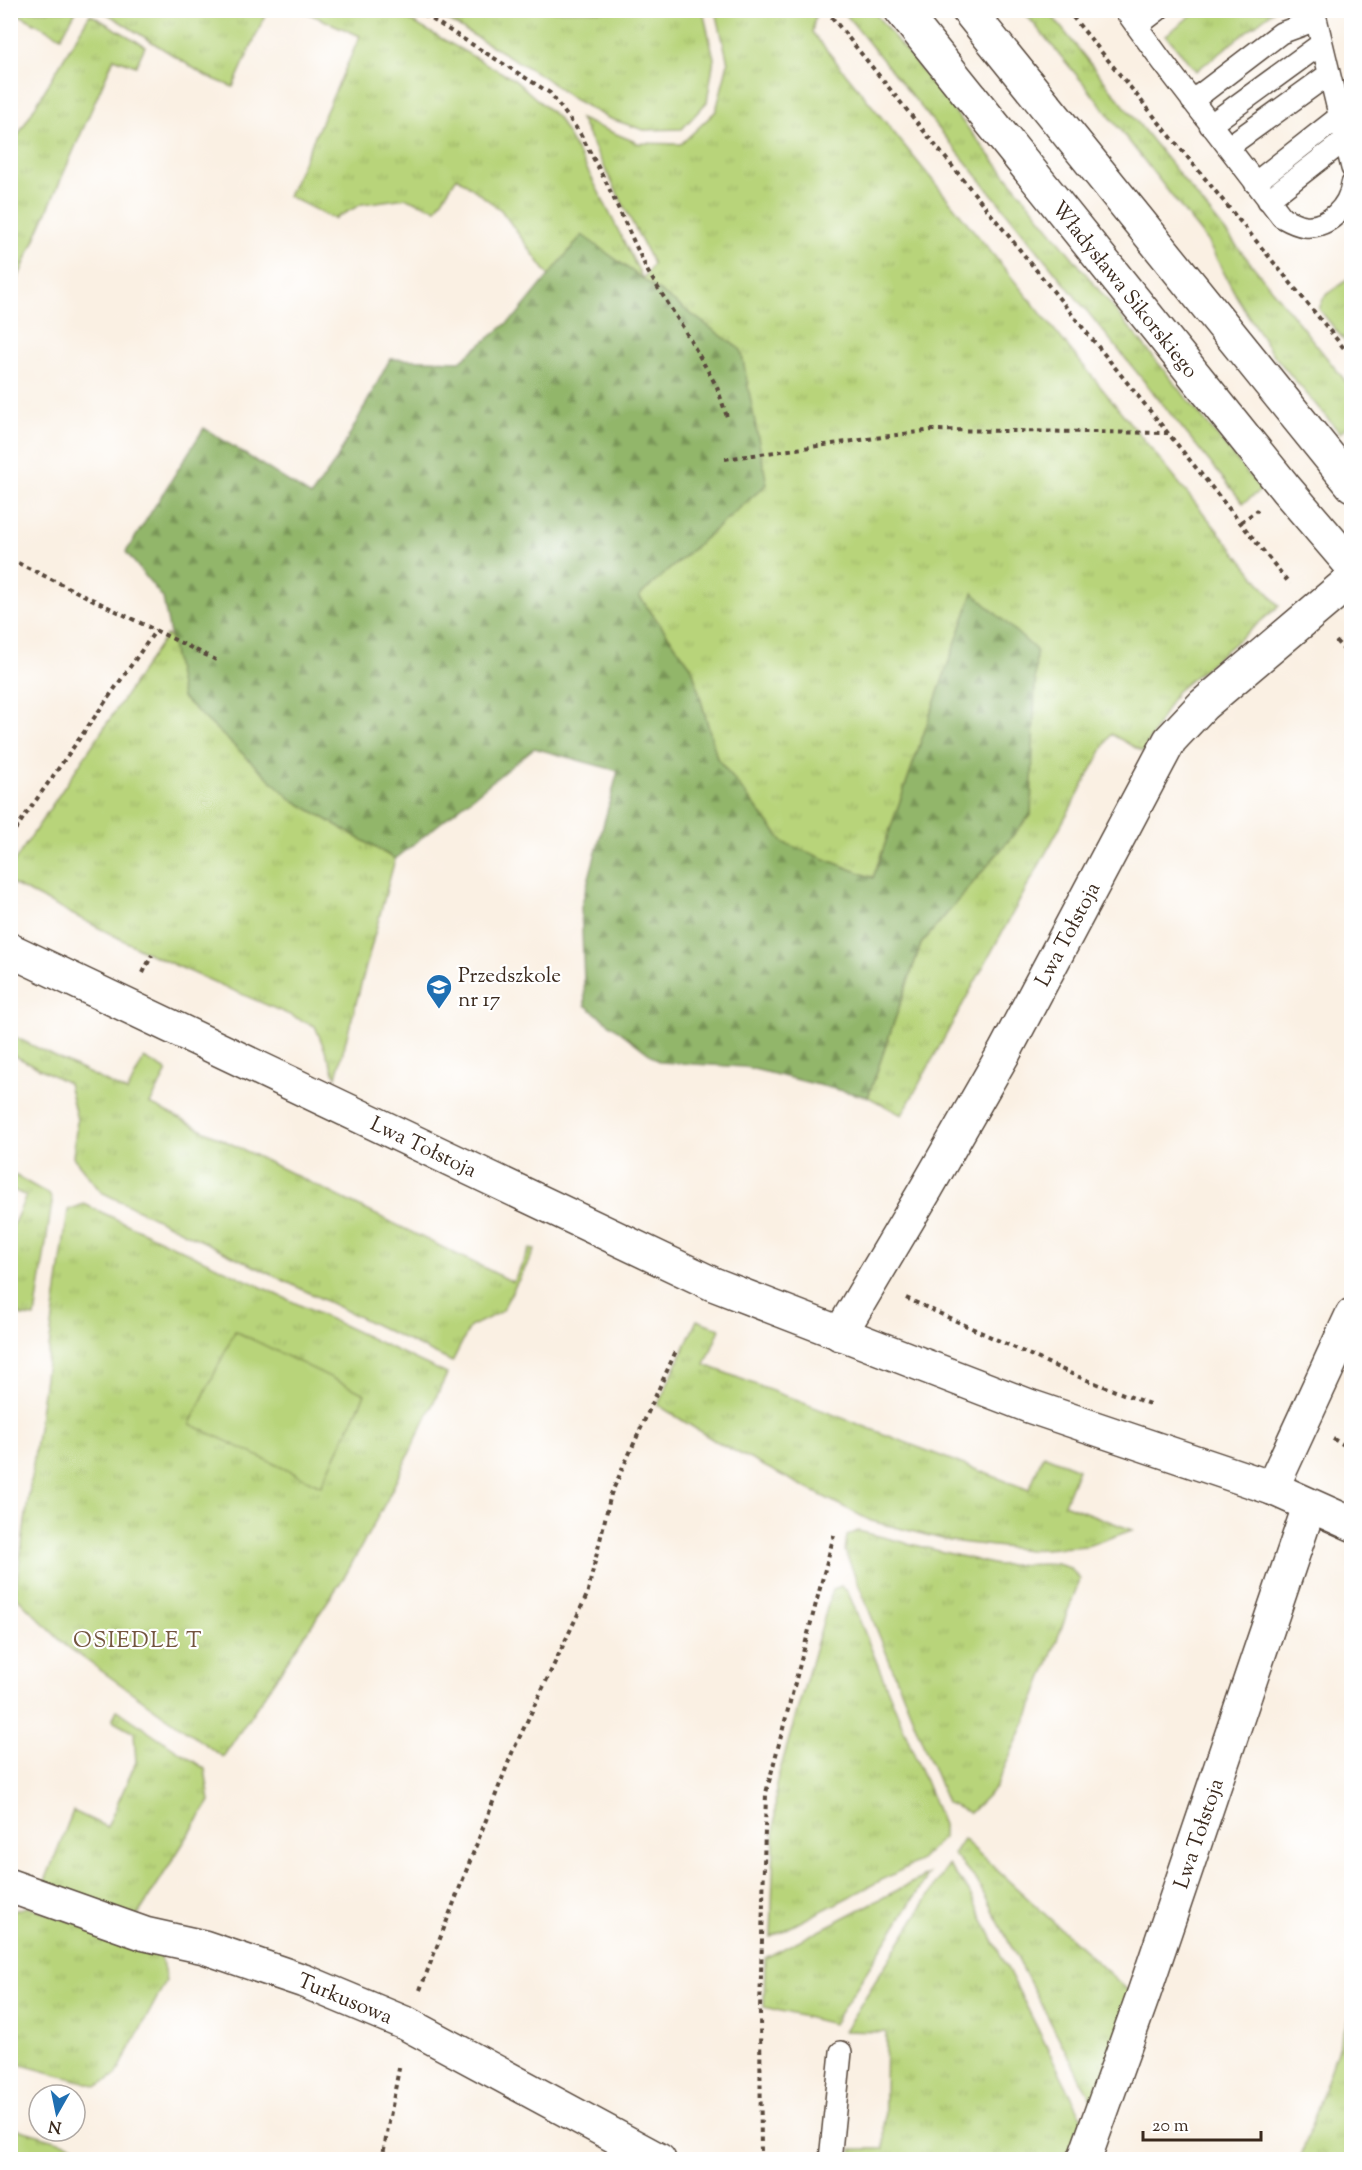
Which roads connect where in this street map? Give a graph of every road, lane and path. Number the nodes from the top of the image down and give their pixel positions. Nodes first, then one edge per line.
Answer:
1 (417, 10) edge
2 (826, 10) edge
3 (901, 10) edge
4 (968, 10) edge
5 (1066, 10) edge
6 (1158, 10) edge
7 (1315, 15) edge
8 (1131, 18) edge
9 (1322, 44) junction
10 (1329, 74) junction
11 (1192, 101) junction
12 (1339, 117) junction
13 (1210, 125) junction
14 (1345, 140) junction
15 (1228, 147) junction
16 (1352, 168) edge
17 (1255, 183) junction
18 (1352, 184) edge
19 (1268, 200) junction
20 (1352, 358) edge
21 (728, 420) dead end
22 (1169, 433) junction
23 (725, 459) dead end
24 (1352, 485) edge
25 (10, 559) edge
26 (1352, 566) edge
27 (1352, 579) edge
28 (1311, 611) junction
29 (156, 630) junction
30 (1352, 659) edge
31 (216, 660) dead end
32 (10, 837) edge
33 (10, 950) edge
34 (872, 1282) junction
35 (1352, 1314) edge
36 (840, 1334) junction
37 (676, 1351) dead end
38 (1152, 1405) dead end
39 (1272, 1488) junction
40 (1309, 1507) junction
41 (1352, 1524) edge
42 (834, 1535) dead end
43 (10, 1886) edge
44 (407, 2024) junction
45 (841, 2052) dead end
46 (382, 2160) edge
47 (658, 2160) edge
48 (761, 2160) edge
49 (830, 2160) edge
50 (1084, 2160) edge

1 - 21 path
2 - 22 path
3 - 26 street, Władysława Sikorskiego
4 - 24 street
5 - 20 path
6 - 8 lane
7 - 9 lane
7 - 11 lane
8 - 11 lane
9 - 10 lane
9 - 13 lane
10 - 12 lane
10 - 15 lane
11 - 13 lane
12 - 14 lane
12 - 17 lane
13 - 15 lane
14 - 16 lane
14 - 19 lane
15 - 17 lane
17 - 19 lane
18 - 19 lane
22 - 23 path
22 - 28 path
25 - 29 path
27 - 28 street, Lwa Tołstoja
28 - 30 path
28 - 34 street, Lwa Tołstoja
29 - 31 path
29 - 32 path
33 - 36 street, Lwa Tołstoja
34 - 36 street, Lwa Tołstoja
34 - 38 path
35 - 39 street
36 - 39 street, Lwa Tołstoja
37 - 44 path
39 - 40 street, Lwa Tołstoja
40 - 41 street, Lwa Tołstoja
40 - 50 street, Lwa Tołstoja
42 - 48 path
43 - 44 street, Turkusowa
44 - 46 path
44 - 47 street, Turkusowa
45 - 49 lane

